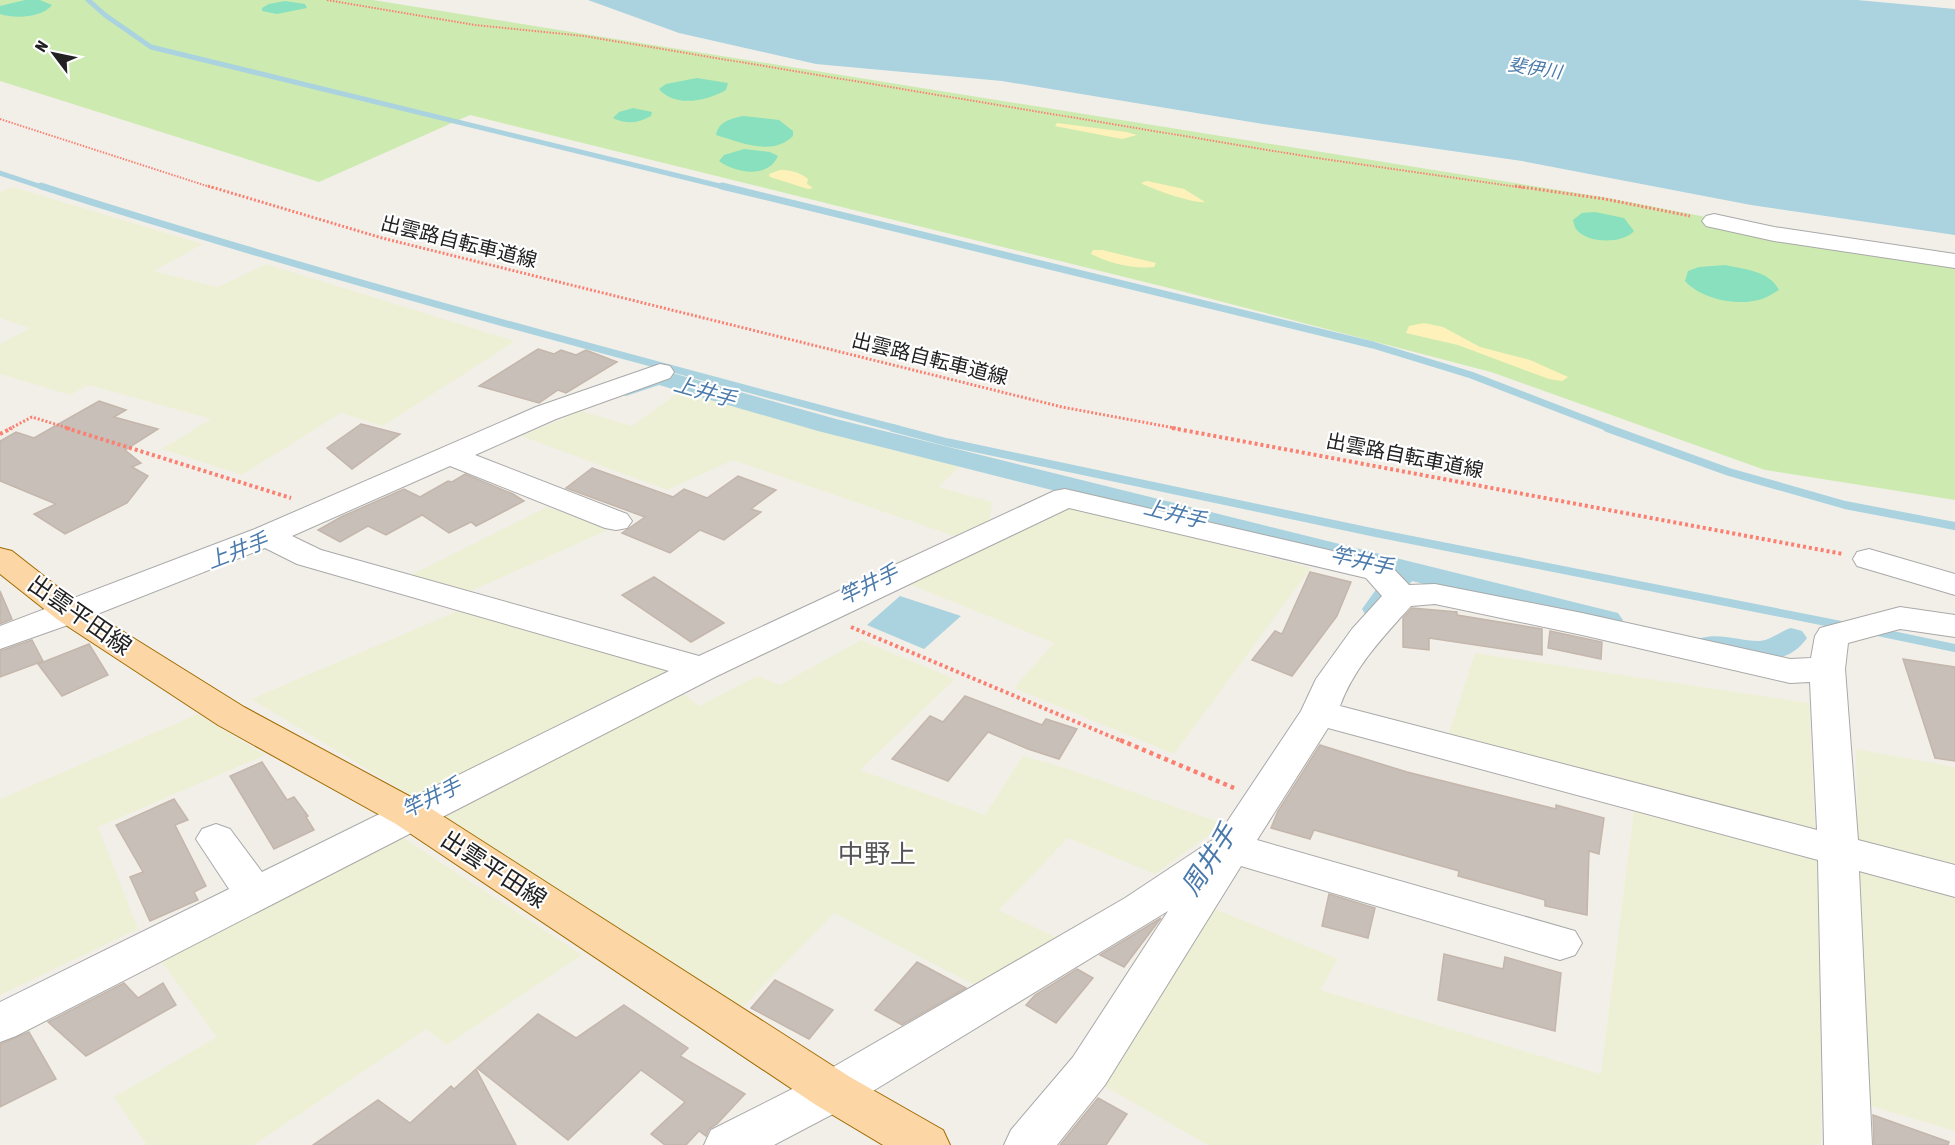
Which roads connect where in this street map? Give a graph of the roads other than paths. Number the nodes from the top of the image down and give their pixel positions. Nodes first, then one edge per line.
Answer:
1 (1714, 221) road end
2 (1955, 261) edge
3 (660, 372) dead end
4 (450, 456) junction
5 (616, 521) dead end
6 (266, 536) junction
7 (1869, 559) road end
8 (7, 570) edge
9 (1955, 585) edge
10 (1401, 596) junction
11 (70, 613) junction
12 (1955, 626) edge
13 (0, 639) edge
14 (702, 669) junction
15 (1827, 669) junction
16 (1319, 712) junction
17 (410, 814) junction
18 (216, 838) dead end
19 (1231, 848) junction
20 (1838, 850) junction
21 (1955, 881) edge
22 (254, 893) junction
23 (1560, 944) dead end
24 (0, 1023) edge
25 (833, 1091) junction
26 (728, 1145) edge
27 (926, 1145) edge
28 (1028, 1145) edge
29 (1848, 1145) edge

1 - 2 street
3 - 4 street
4 - 5 street
4 - 6 street
6 - 11 street
6 - 14 street
7 - 9 street
8 - 11 main road, 出雲平田線
10 - 14 street
10 - 15 street
10 - 16 street
11 - 13 street
11 - 17 main road, 出雲平田線
12 - 15 street
14 - 17 street
15 - 20 street
16 - 19 street
16 - 20 street
17 - 22 street
17 - 25 main road, 出雲平田線
18 - 22 street
19 - 23 street
19 - 25 street
19 - 28 street
20 - 21 street
20 - 29 street
22 - 24 street
25 - 26 street
25 - 27 main road, 出雲平田線

